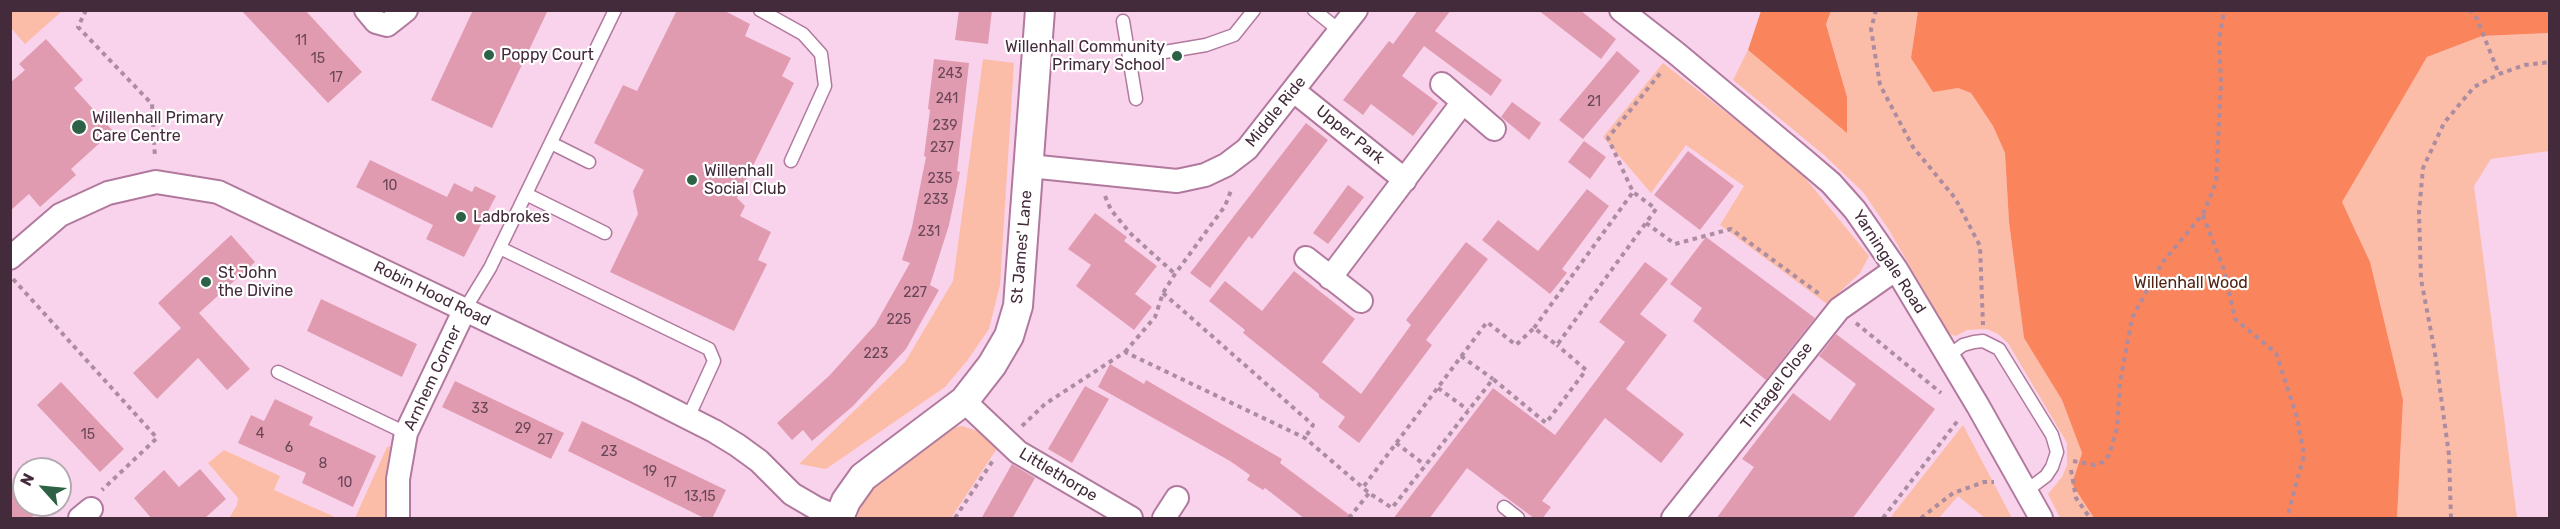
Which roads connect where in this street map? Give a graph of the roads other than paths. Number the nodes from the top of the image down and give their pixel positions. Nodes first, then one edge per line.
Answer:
1 (366, 10) edge
2 (406, 10) edge
3 (615, 10) edge
4 (760, 10) edge
5 (1040, 10) edge
6 (1254, 10) edge
7 (1314, 10) edge
8 (1356, 10) edge
9 (1621, 10) edge
10 (1123, 21) dead end
11 (1340, 31) junction
12 (1129, 58) junction
13 (1442, 84) dead end
14 (1294, 91) junction
15 (1136, 99) dead end
16 (1463, 102) junction
17 (1494, 129) dead end
18 (551, 143) junction
19 (791, 161) dead end
20 (589, 162) dead end
21 (1029, 166) junction
22 (1405, 180) junction
23 (526, 194) junction
24 (605, 233) dead end
25 (500, 248) junction
26 (10, 258) edge
27 (1306, 258) dead end
28 (1896, 269) junction
29 (1330, 278) junction
30 (1361, 301) dead end
31 (465, 309) junction
32 (1948, 356) junction
33 (278, 372) dead end
34 (964, 401) junction
35 (688, 418) junction
36 (406, 433) junction
37 (2023, 486) junction
38 (1177, 498) dead end
39 (1504, 507) dead end
40 (839, 518) edge
41 (398, 519) edge
42 (1131, 519) edge
43 (1164, 519) edge
44 (1518, 519) edge
45 (1672, 519) edge
46 (2041, 519) edge

1 - 2 street
3 - 18 lane
4 - 19 lane
5 - 21 street, St James' Lane
6 - 12 lane
7 - 11 lane
8 - 11 street, Middle Ride
9 - 28 street, Yarningale Road
10 - 12 lane
11 - 14 street, Middle Ride
12 - 15 lane
13 - 16 street
14 - 21 street, Middle Ride
14 - 22 street, Upper Park
16 - 17 street
16 - 22 street
18 - 20 lane
18 - 23 lane
21 - 34 street, St James' Lane
22 - 29 street
23 - 24 lane
23 - 25 lane
25 - 31 lane
25 - 35 lane
26 - 31 street, Robin Hood Road
27 - 29 street
28 - 32 street, Yarningale Road
28 - 45 street, Tintagel Close
29 - 30 street
31 - 35 street, Robin Hood Road
31 - 36 street, Arnhem Corner
32 - 37 street, Yarningale Road
32 - 37 lane
33 - 36 lane
34 - 40 street, St James' Lane
34 - 42 street, Littlethorpe
35 - 40 street, Robin Hood Road
36 - 41 street, Arnhem Corner
37 - 46 street, Yarningale Road
38 - 43 street
39 - 44 lane

